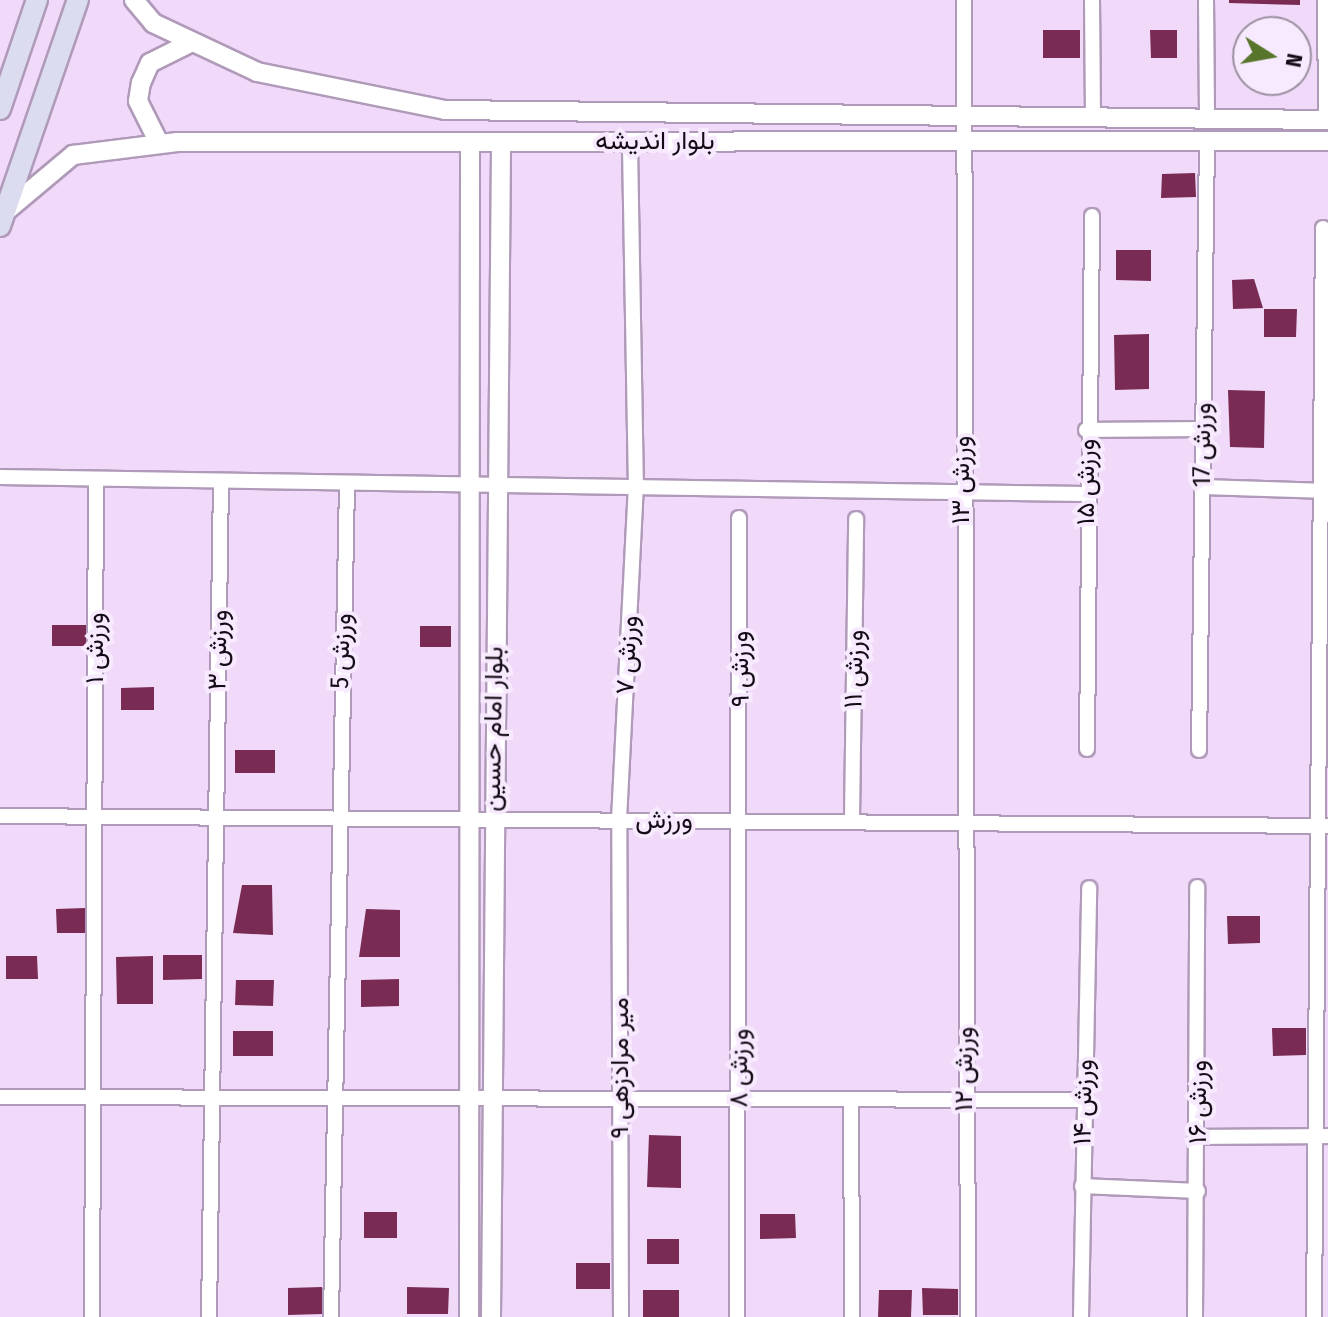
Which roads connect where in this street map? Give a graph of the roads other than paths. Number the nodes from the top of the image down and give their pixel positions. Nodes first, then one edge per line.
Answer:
1 (37, 0) edge
2 (78, 0) edge
3 (134, 0) edge
4 (964, 0) edge
5 (1092, 0) edge
6 (1206, 0) edge
7 (1325, 0) edge
8 (190, 43) junction
9 (7, 71) edge
10 (0, 109) edge
11 (960, 115) junction
12 (1093, 118) junction
13 (1207, 118) junction
14 (1327, 120) edge
15 (959, 139) junction
16 (1207, 139) junction
17 (630, 141) junction
18 (1328, 141) edge
19 (470, 142) junction
20 (501, 142) junction
21 (159, 143) junction
22 (1092, 216) dead end
23 (2, 219) edge
24 (1323, 228) dead end
25 (1201, 429) junction
26 (1086, 430) junction
27 (0, 477) edge
28 (96, 480) junction
29 (221, 482) junction
30 (347, 485) junction
31 (1202, 487) junction
32 (472, 488) junction
33 (495, 488) junction
34 (636, 490) junction
35 (961, 490) junction
36 (1324, 490) edge
37 (1085, 494) junction
38 (739, 518) dead end
39 (856, 519) dead end
40 (1087, 749) dead end
41 (1199, 750) dead end
42 (0, 816) edge
43 (94, 816) junction
44 (215, 817) junction
45 (336, 818) junction
46 (852, 818) junction
47 (469, 820) junction
48 (619, 820) junction
49 (742, 820) junction
50 (492, 821) junction
51 (964, 821) junction
52 (1321, 826) edge
53 (1197, 887) dead end
54 (1089, 888) dead end
55 (93, 1096) junction
56 (210, 1096) junction
57 (333, 1096) junction
58 (0, 1097) edge
59 (469, 1097) junction
60 (491, 1097) junction
61 (620, 1097) junction
62 (739, 1098) junction
63 (851, 1099) junction
64 (963, 1099) junction
65 (1083, 1100) junction
66 (1322, 1136) edge
67 (1199, 1137) junction
68 (1082, 1186) junction
69 (1198, 1191) junction
70 (92, 1317) edge
71 (209, 1317) edge
72 (331, 1317) edge
73 (469, 1317) edge
74 (491, 1317) edge
75 (621, 1317) edge
76 (737, 1317) edge
77 (852, 1317) edge
78 (968, 1317) edge
79 (1081, 1317) edge
80 (1195, 1317) edge
81 (1314, 1317) edge

1 - 9 main road
2 - 23 main road
3 - 8 street, بلوار اندیشه
4 - 11 street, ورزش ۱۳
5 - 12 street
6 - 13 street
7 - 14 street
8 - 11 street, بلوار اندیشه
8 - 21 street
9 - 10 main road
11 - 12 street, بلوار اندیشه
11 - 15 street, ورزش ۱۳
12 - 13 street, بلوار اندیشه
13 - 14 street, بلوار اندیشه
15 - 16 street, بلوار اندیشه
15 - 17 street, بلوار اندیشه
15 - 35 street, ورزش ۱۳
16 - 18 street, بلوار اندیشه
16 - 25 street, ورزش 17
17 - 20 street, بلوار اندیشه
17 - 34 street, ورزش ۷
19 - 20 street, بلوار اندیشه
19 - 21 street, بلوار اندیشه
19 - 32 street, بلوار امام حسین
20 - 33 street, بلوار امام حسین
21 - 23 street, بلوار اندیشه
22 - 26 street, ورزش ۱۵
24 - 36 street
25 - 26 street
25 - 31 street, ورزش 17
26 - 37 street, ورزش ۱۵
27 - 28 street
28 - 29 street
28 - 43 street, ورزش ۱
29 - 30 street
29 - 44 street, ورزش ۳
30 - 32 street
30 - 45 street, ورزش 5
31 - 36 street
31 - 41 street, ورزش 17
32 - 33 street
32 - 47 street, بلوار امام حسین
33 - 34 street
33 - 50 street, بلوار امام حسین
34 - 35 street
34 - 48 street, ورزش ۷
35 - 37 street
35 - 51 street, ورزش ۱۳
36 - 52 street
37 - 40 street, ورزش ۱۵
38 - 49 street, ورزش ۹
39 - 46 street, ورزش ۱۱
42 - 43 street, ورزش
43 - 44 street, ورزش
43 - 55 street, ورزش ۱
44 - 45 street, ورزش
44 - 56 street, ورزش ۳
45 - 47 street, ورزش
45 - 57 street, ورزش 5
46 - 49 street, ورزش
46 - 51 street, ورزش
47 - 50 street, ورزش
47 - 59 street, بلوار امام حسین
48 - 49 street, ورزش
48 - 50 street, ورزش
48 - 61 street, میر مرادزهی ۹
49 - 62 street, ورزش ۸
50 - 60 street, بلوار امام حسین
51 - 52 street, ورزش
51 - 64 street, ورزش ۱۲
52 - 66 street
53 - 67 street, ورزش ۱۶
54 - 65 street, ورزش ۱۴
55 - 56 street
55 - 58 street
55 - 70 street, ورزش ۱
56 - 57 street
56 - 71 street, ورزش ۳
57 - 59 street
57 - 72 street, ورزش 5
59 - 60 street
59 - 73 street, بلوار امام حسین
60 - 61 street
60 - 74 street, بلوار امام حسین
61 - 62 street
61 - 75 street, میر مرادزهی ۹
62 - 63 street
62 - 76 street, ورزش ۸
63 - 64 street
63 - 77 street
64 - 65 street
64 - 78 street, ورزش ۱۲
65 - 68 street, ورزش ۱۴
66 - 67 street
66 - 81 street
67 - 69 street, ورزش ۱۶
68 - 69 street
68 - 79 street, ورزش ۱۴
69 - 80 street, ورزش ۱۶

